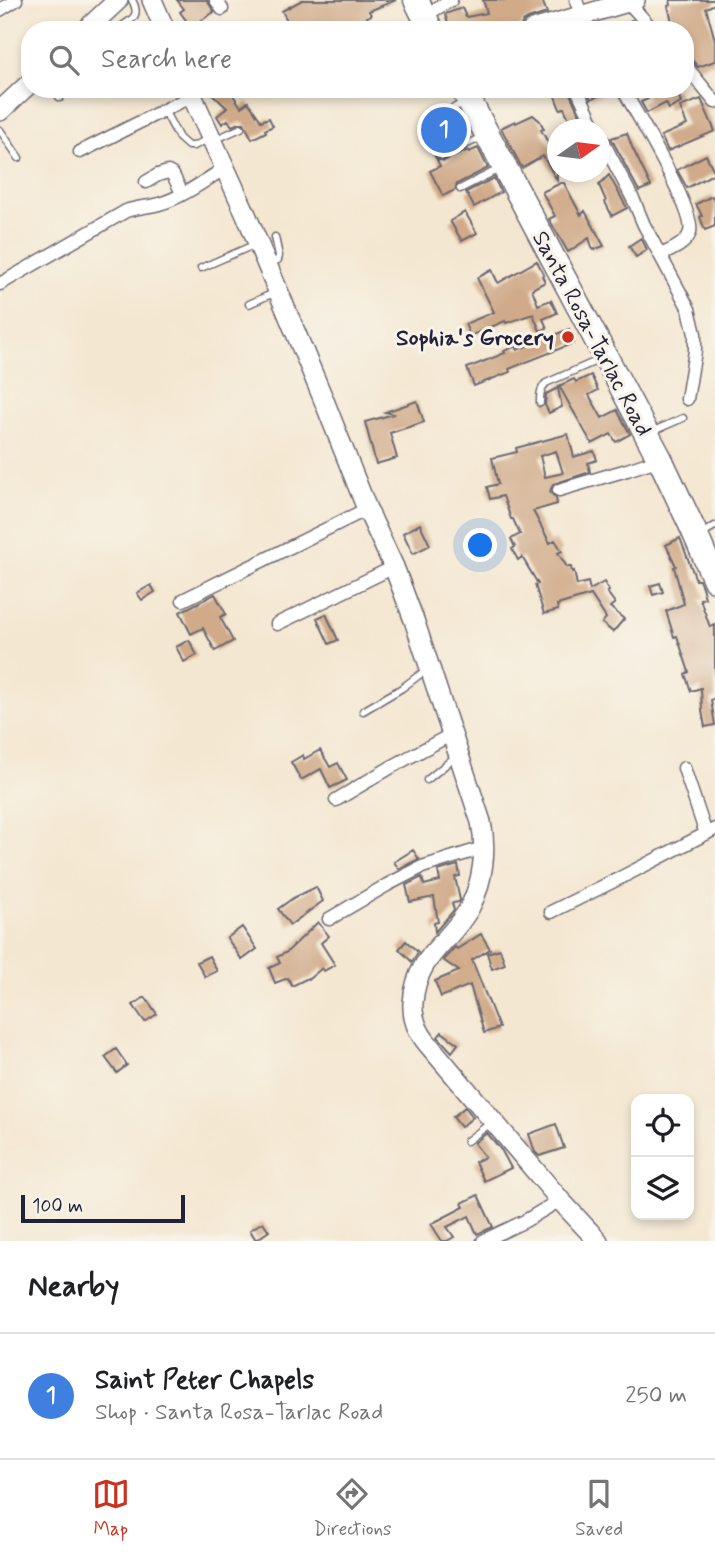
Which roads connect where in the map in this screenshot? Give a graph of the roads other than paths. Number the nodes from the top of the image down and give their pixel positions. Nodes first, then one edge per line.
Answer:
1 (16, 0) edge
2 (118, 0) edge
3 (132, 0) edge
4 (152, 0) edge
5 (450, 0) edge
6 (632, 1) edge
7 (578, 7) edge
8 (0, 10) edge
9 (424, 20) edge
10 (96, 21) edge
11 (129, 21) edge
12 (161, 21) edge
13 (555, 21) edge
14 (646, 21) edge
15 (694, 72) edge
16 (710, 85) edge
17 (21, 91) edge
18 (183, 98) edge
19 (193, 98) edge
20 (466, 98) edge
21 (476, 98) edge
22 (580, 98) edge
23 (628, 98) edge
24 (715, 102) edge
25 (164, 110) junction
26 (0, 111) edge
27 (591, 119) edge
28 (430, 121) dead end
29 (241, 128) dead end
30 (0, 130) edge
31 (487, 134) junction
32 (212, 139) junction
33 (80, 152) dead end
34 (610, 155) edge
35 (442, 156) dead end
36 (19, 158) dead end
37 (504, 166) junction
38 (225, 169) junction
39 (146, 182) dead end
40 (460, 189) dead end
41 (182, 193) junction
42 (266, 240) junction
43 (661, 255) junction
44 (201, 268) dead end
45 (0, 284) edge
46 (277, 291) junction
47 (249, 304) dead end
48 (606, 357) junction
49 (687, 399) dead end
50 (540, 403) dead end
51 (683, 418) dead end
52 (646, 434) junction
53 (660, 459) junction
54 (559, 490) dead end
55 (367, 509) junction
56 (706, 531) edge
57 (394, 567) junction
58 (715, 580) edge
59 (183, 600) dead end
60 (277, 624) dead end
61 (430, 666) junction
62 (363, 711) dead end
63 (452, 734) junction
64 (459, 753) junction
65 (684, 768) dead end
66 (427, 780) dead end
67 (336, 800) dead end
68 (710, 831) edge
69 (483, 848) junction
70 (551, 912) dead end
71 (329, 919) dead end
72 (493, 1121) junction
73 (467, 1141) dead end
74 (560, 1200) junction
75 (483, 1241) edge
76 (598, 1241) edge

1 - 8 street
2 - 10 street
3 - 11 lane
4 - 12 street
5 - 9 street
6 - 7 street
6 - 14 street
7 - 13 street
15 - 16 street
16 - 24 street
17 - 26 street
18 - 25 street
19 - 32 street
20 - 28 lane
21 - 31 highway, Santa Rosa-Tarlac Road
22 - 27 street
23 - 43 street
25 - 32 lane
25 - 33 street
29 - 32 lane
30 - 36 lane
31 - 35 lane
31 - 37 highway, Santa Rosa-Tarlac Road
32 - 38 street
34 - 43 street
37 - 40 lane
37 - 48 highway, Santa Rosa-Tarlac Road
38 - 41 street
38 - 42 street
39 - 41 street
41 - 45 street
42 - 44 lane
42 - 46 street
43 - 49 street
46 - 47 lane
46 - 55 street
48 - 50 lane
48 - 52 highway, Santa Rosa-Tarlac Road
51 - 52 lane
52 - 53 highway, Santa Rosa-Tarlac Road
53 - 54 street
53 - 56 highway, Santa Rosa-Tarlac Road
55 - 57 street
55 - 59 street
56 - 58 highway, Santa Rosa-Tarlac Road
57 - 60 street
57 - 61 street
61 - 62 lane
61 - 63 street
63 - 64 street
63 - 67 street
64 - 66 lane
64 - 69 street
65 - 68 street
68 - 70 street
69 - 71 street
69 - 72 street
72 - 73 lane
72 - 74 street
74 - 75 street
74 - 76 street

